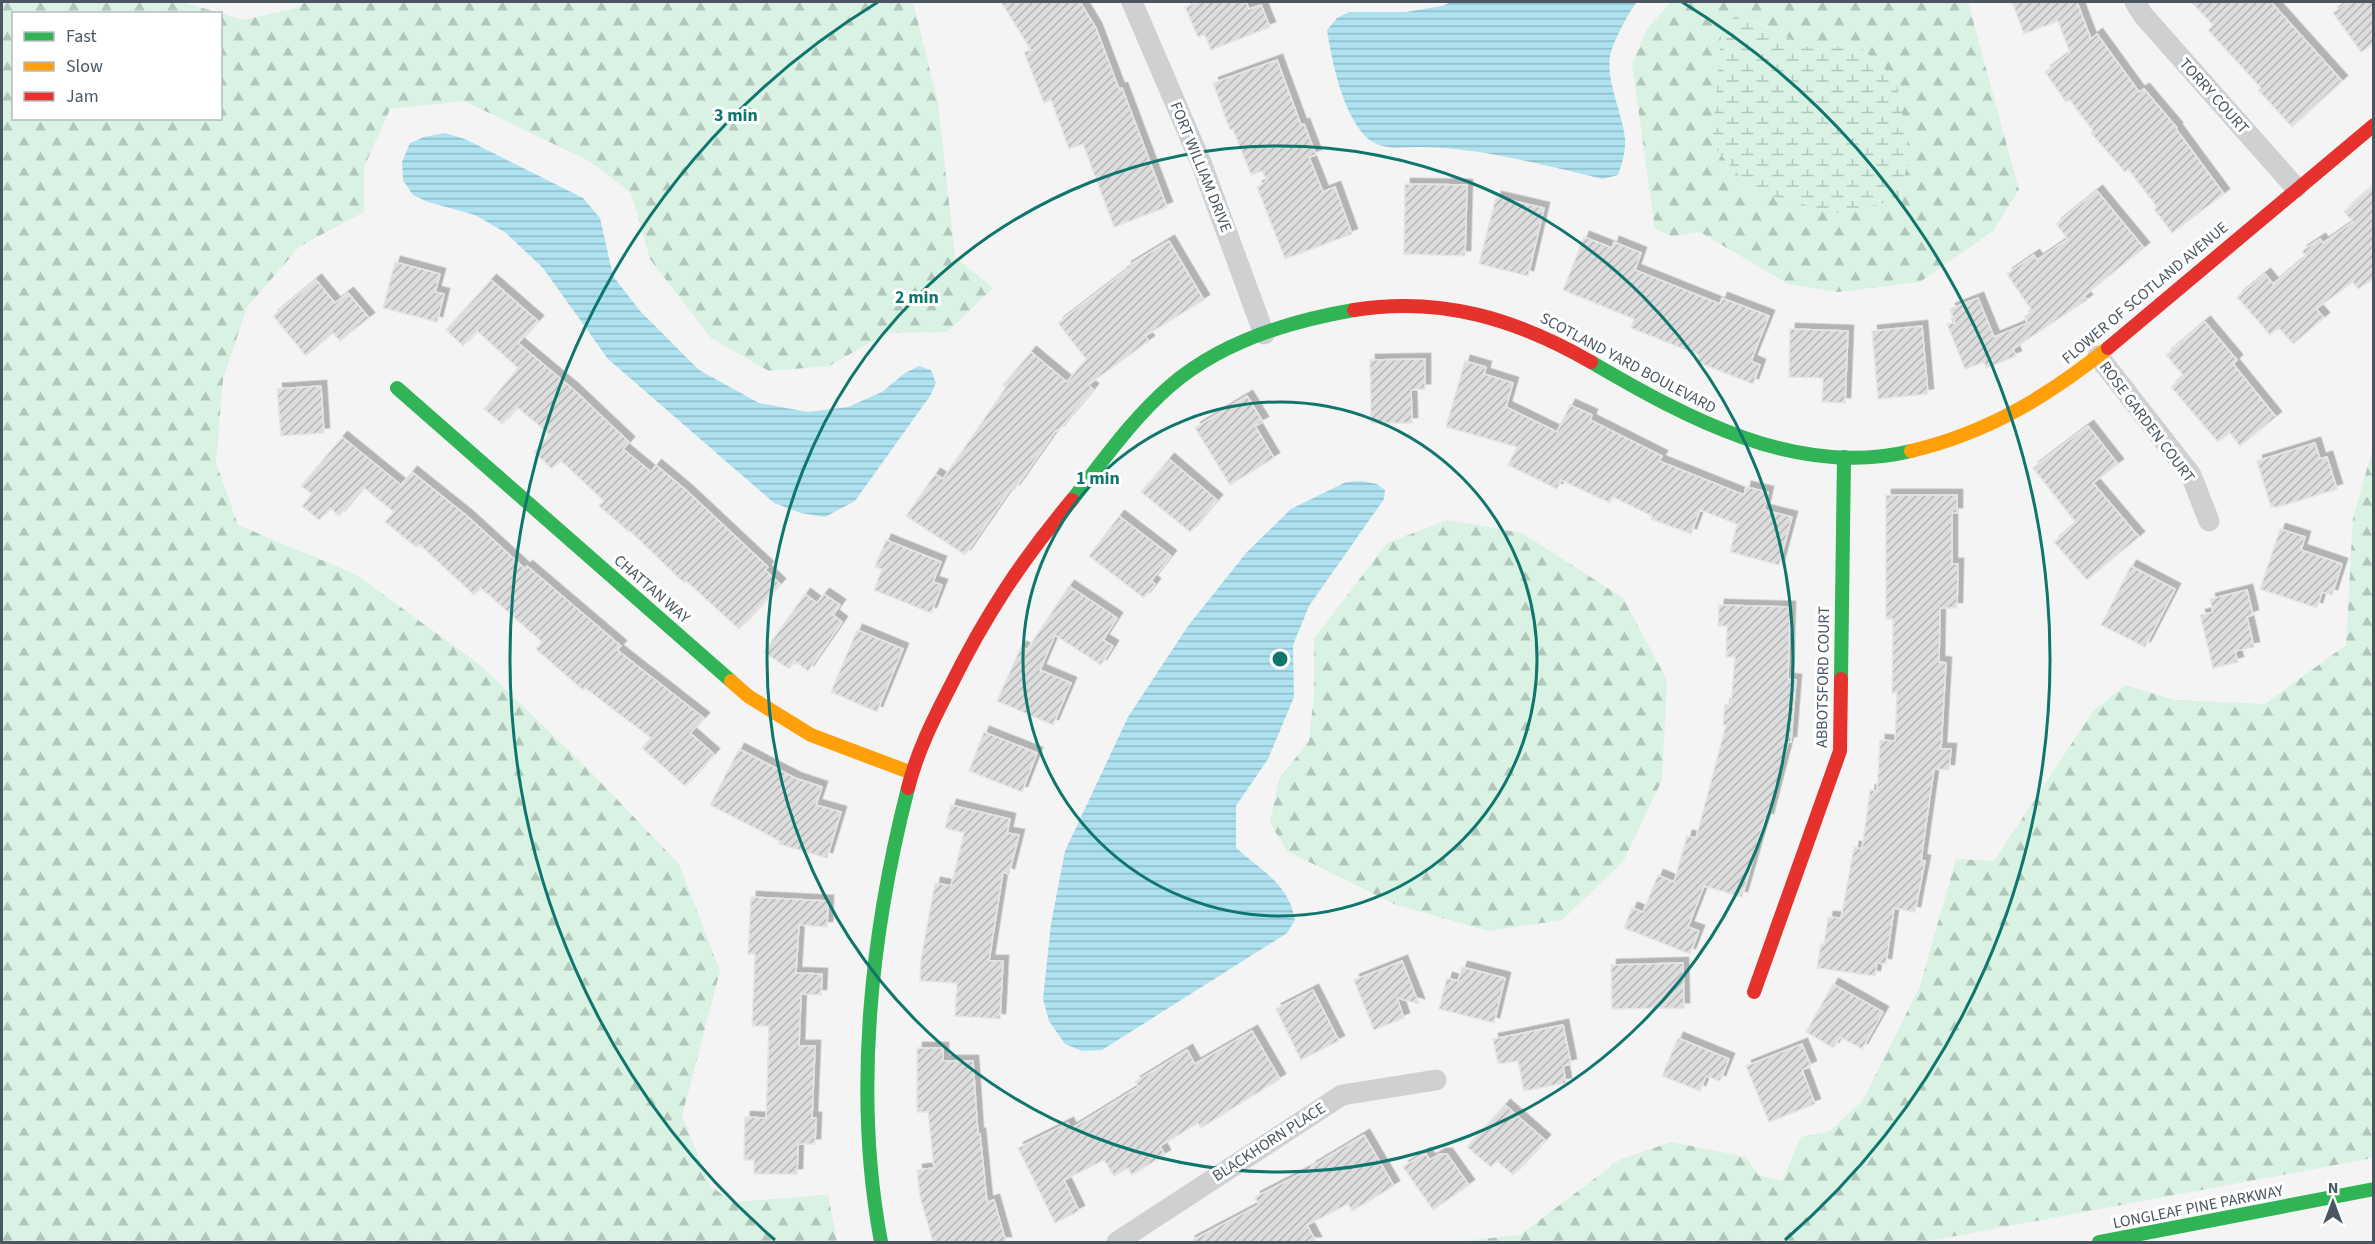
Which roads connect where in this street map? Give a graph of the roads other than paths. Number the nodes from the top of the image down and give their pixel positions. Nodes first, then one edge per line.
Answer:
1 (1132, 2) edge
2 (2135, 2) edge
3 (2373, 125) edge
4 (2296, 188) junction
5 (1264, 334) junction
6 (2098, 356) junction
7 (397, 388) dead end
8 (1844, 457) junction
9 (2209, 521) dead end
10 (912, 773) junction
11 (1754, 992) dead end
12 (1436, 1080) dead end
13 (2373, 1188) edge
14 (2142, 1239) edge
15 (881, 1242) edge
16 (1117, 1242) edge
17 (2099, 1242) edge

1 - 5 street, FORT WILLIAM DRIVE
2 - 4 street, TORRY COURT
3 - 4 street, FLOWER OF SCOTLAND AVENUE
4 - 6 street, FLOWER OF SCOTLAND AVENUE
5 - 8 street, SCOTLAND YARD BOULEVARD
5 - 10 street, SCOTLAND YARD BOULEVARD
6 - 8 street, FLOWER OF SCOTLAND AVENUE
6 - 9 street, ROSE GARDEN COURT
7 - 10 street, CHATTAN WAY
8 - 11 street, ABBOTSFORD COURT
10 - 15 street, SCOTLAND YARD BOULEVARD
12 - 16 street, BLACKHORN PLACE
13 - 14 street, LONGLEAF PINE PARKWAY
14 - 17 street, LONGLEAF PINE PARKWAY

